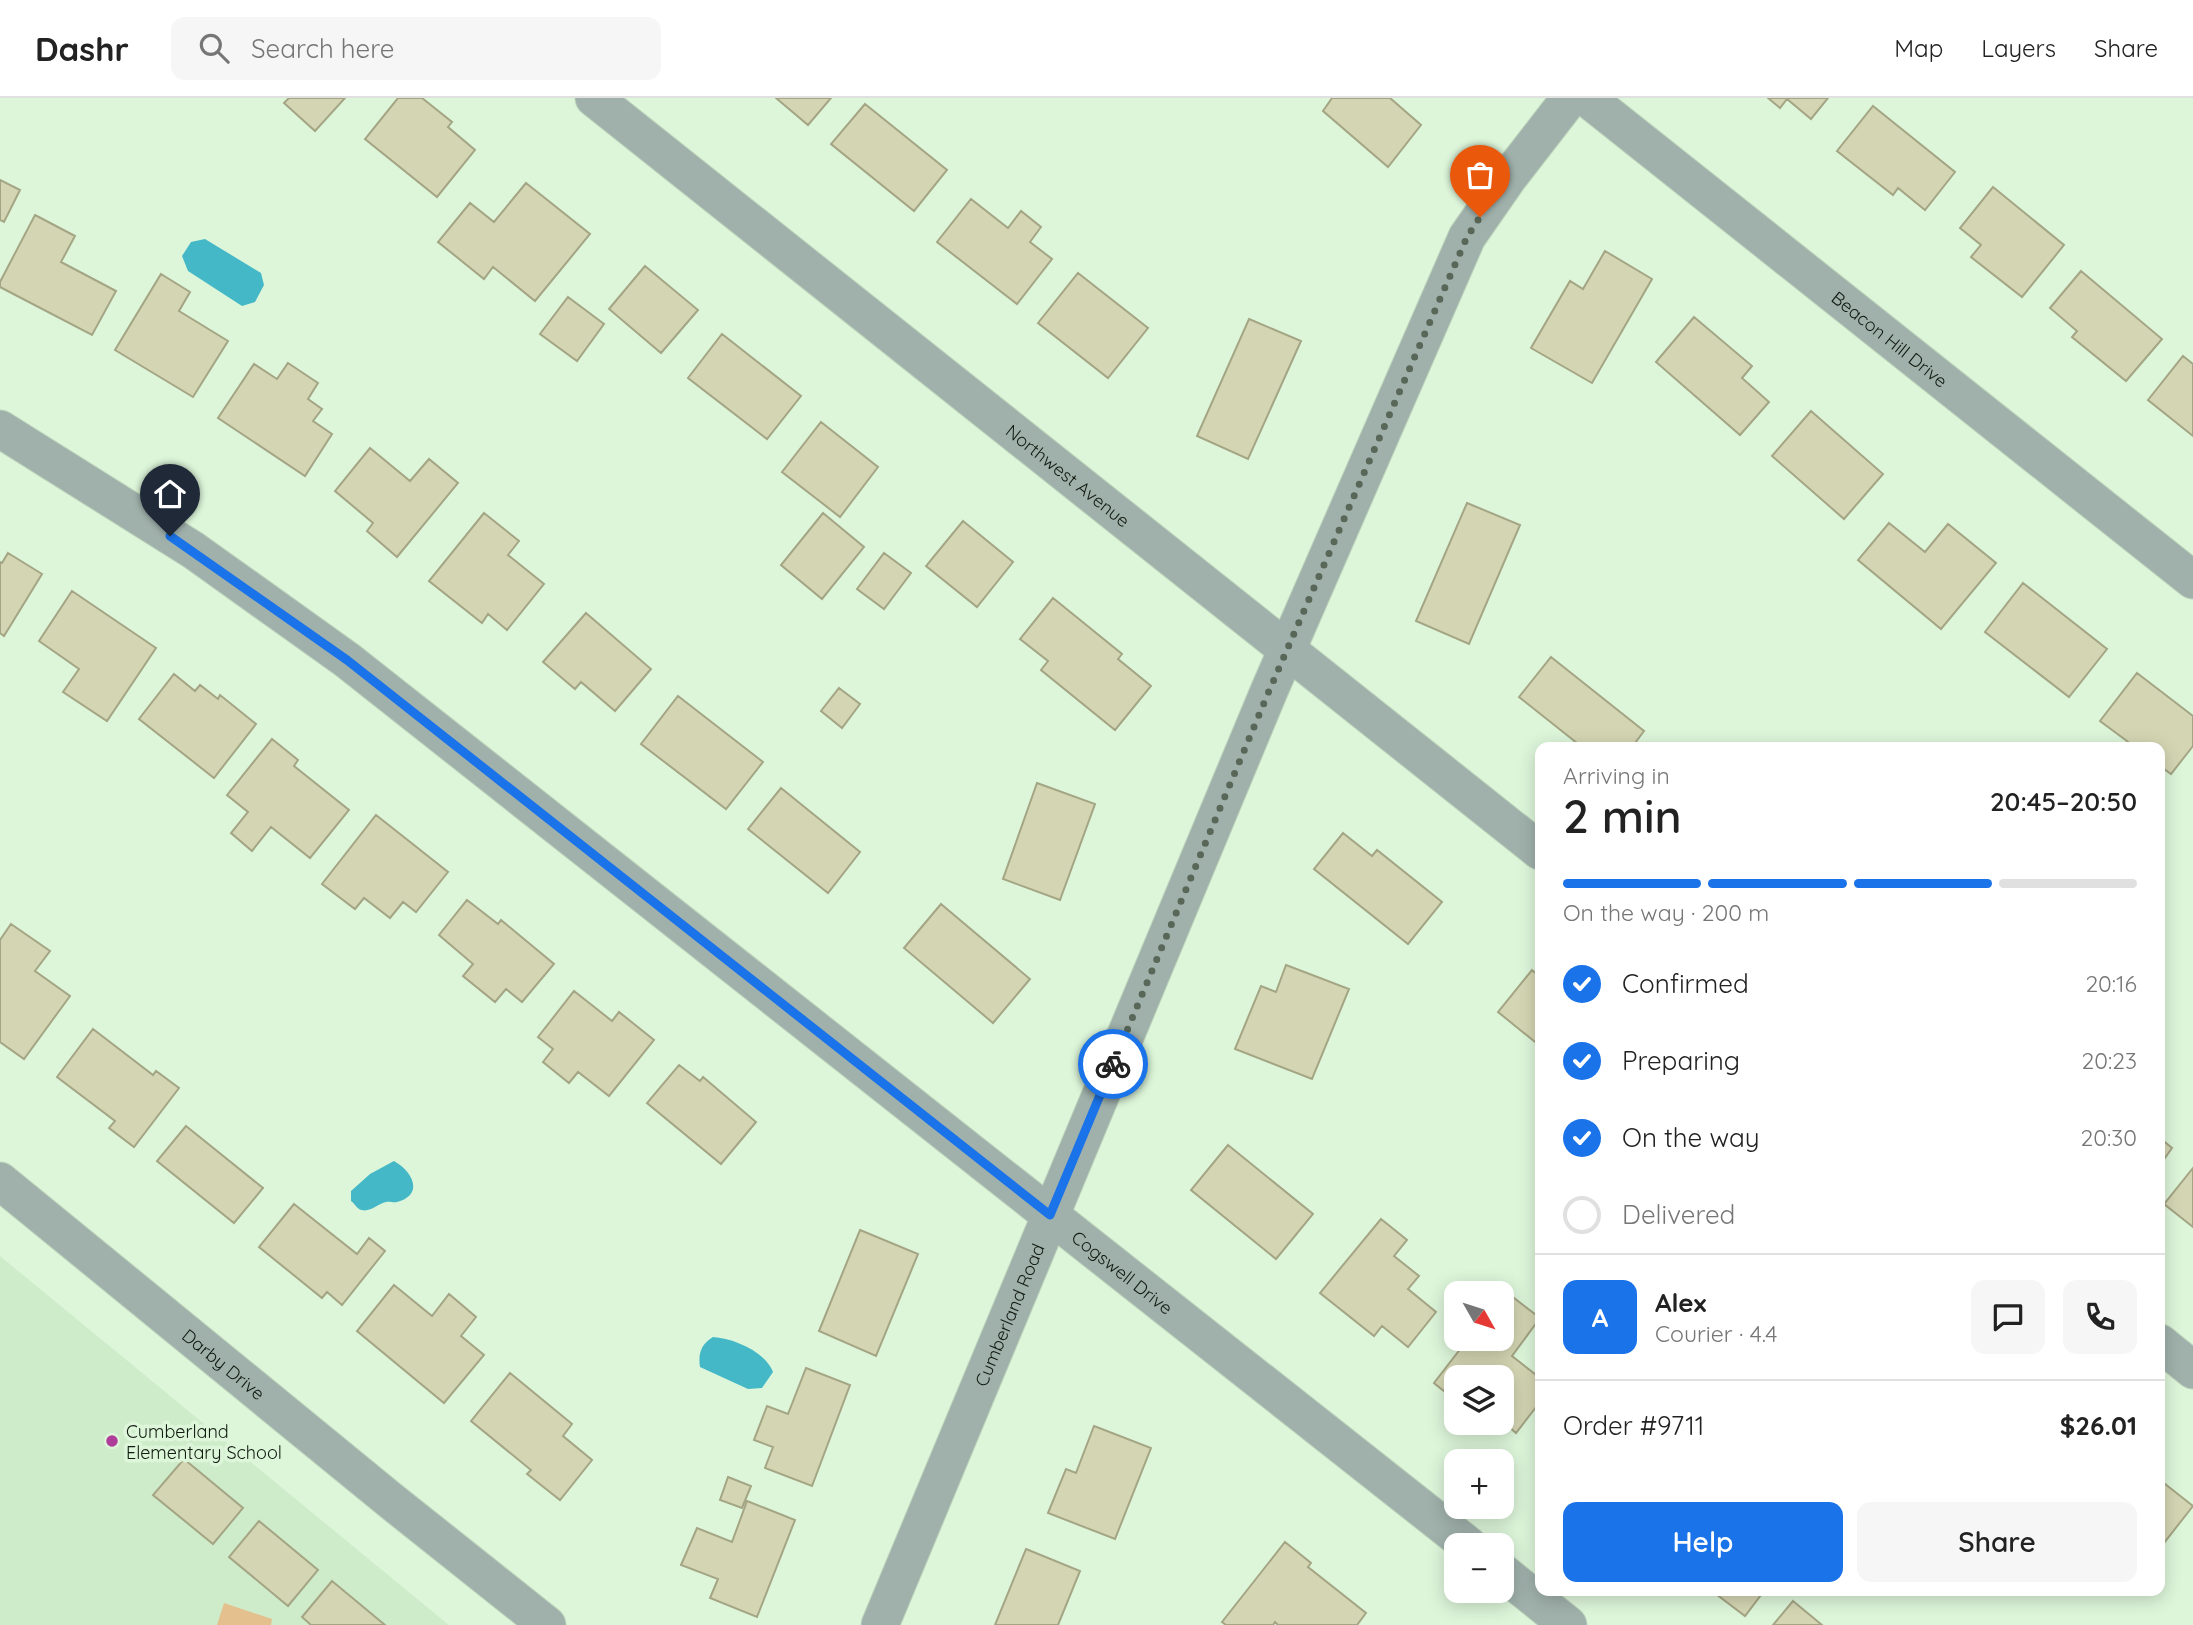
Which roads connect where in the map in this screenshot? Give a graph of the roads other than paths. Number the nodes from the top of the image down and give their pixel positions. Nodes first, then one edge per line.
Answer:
1 (594, 98) edge
2 (1570, 98) edge
3 (1587, 98) edge
4 (0, 429) edge
5 (2193, 580) edge
6 (1287, 650) junction
7 (1535, 847) edge
8 (0, 1181) edge
9 (1050, 1215) junction
10 (2165, 1347) edge
11 (2193, 1370) edge
12 (1453, 1533) edge
13 (1514, 1582) edge
14 (547, 1625) edge
15 (880, 1625) edge
16 (1568, 1625) edge

1 - 6 street, Northwest Avenue
2 - 6 street, Cumberland Road
3 - 5 street, Beacon Hill Drive
4 - 9 street, Cogswell Drive
6 - 7 street, Northwest Avenue
6 - 9 street, Cumberland Road
8 - 14 street, Darby Drive
9 - 12 street, Cogswell Drive
9 - 15 street, Cumberland Road
10 - 11 street
13 - 16 street

